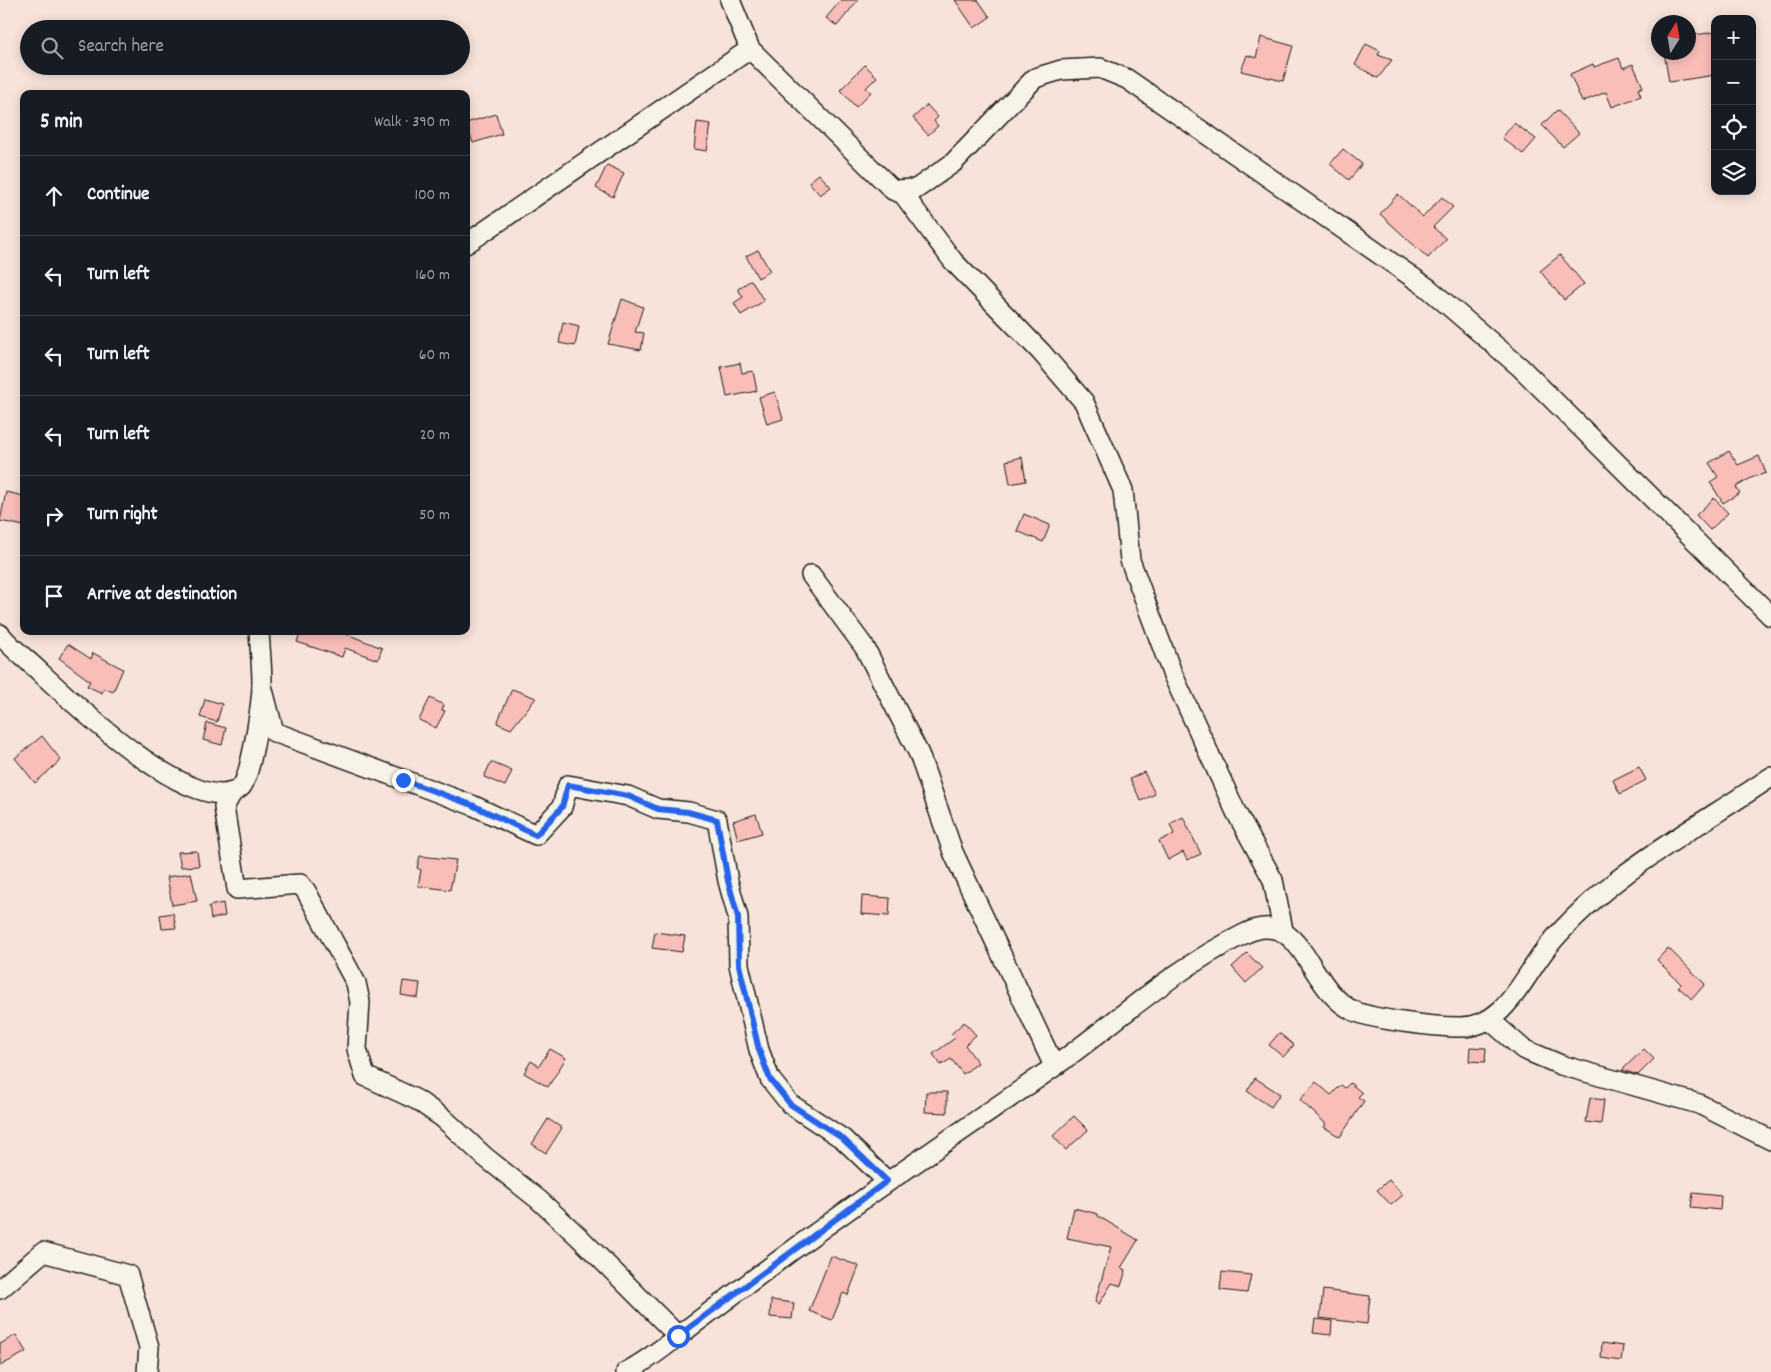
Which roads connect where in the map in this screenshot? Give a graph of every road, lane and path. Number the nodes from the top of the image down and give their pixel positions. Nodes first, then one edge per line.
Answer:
1 (730, 0) edge
2 (750, 49) junction
3 (893, 190) junction
4 (470, 241) edge
5 (811, 575) dead end
6 (1771, 616) edge
7 (0, 634) edge
8 (259, 635) edge
9 (262, 686) junction
10 (1771, 777) edge
11 (232, 793) junction
12 (1283, 930) junction
13 (1491, 1021) junction
14 (1054, 1066) junction
15 (1771, 1140) edge
16 (887, 1181) junction
17 (0, 1289) edge
18 (678, 1336) junction
19 (147, 1372) edge
20 (626, 1372) edge

1 - 2 street
2 - 3 street
2 - 4 street
3 - 6 street
3 - 12 street
5 - 14 street
7 - 11 street
8 - 9 street
9 - 11 street
9 - 16 street
10 - 13 street
11 - 18 street
12 - 13 street
12 - 14 street
13 - 15 street
14 - 16 street
16 - 18 street
17 - 19 street
18 - 20 street

